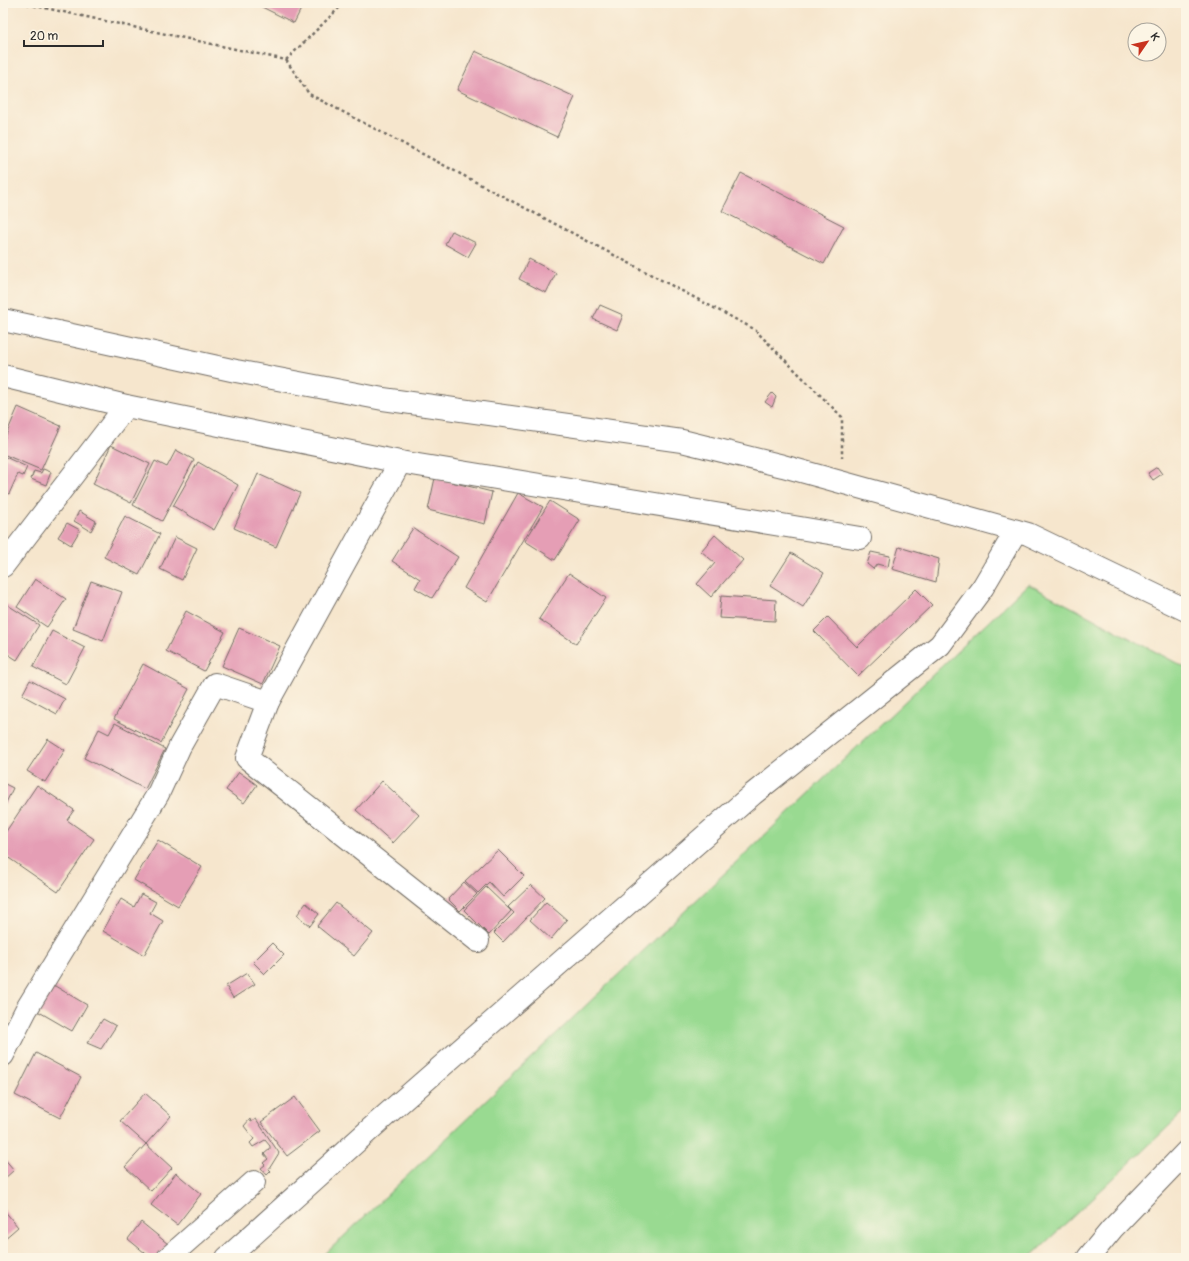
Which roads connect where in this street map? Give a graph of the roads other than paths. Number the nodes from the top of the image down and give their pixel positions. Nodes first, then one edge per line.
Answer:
1 (3, 320) edge
2 (3, 376) edge
3 (126, 406) junction
4 (400, 462) junction
5 (1016, 531) junction
6 (860, 538) dead end
7 (3, 566) edge
8 (1186, 610) edge
9 (268, 702) junction
10 (478, 941) dead end
11 (3, 1055) edge
12 (1186, 1152) edge
13 (254, 1182) dead end
14 (168, 1258) edge
15 (227, 1258) edge
16 (1088, 1258) edge

1 - 5 street
2 - 3 street
3 - 4 street
3 - 7 street
4 - 6 street
4 - 9 street
5 - 8 street
5 - 15 street
9 - 10 street
9 - 11 street
12 - 16 street
13 - 14 street

